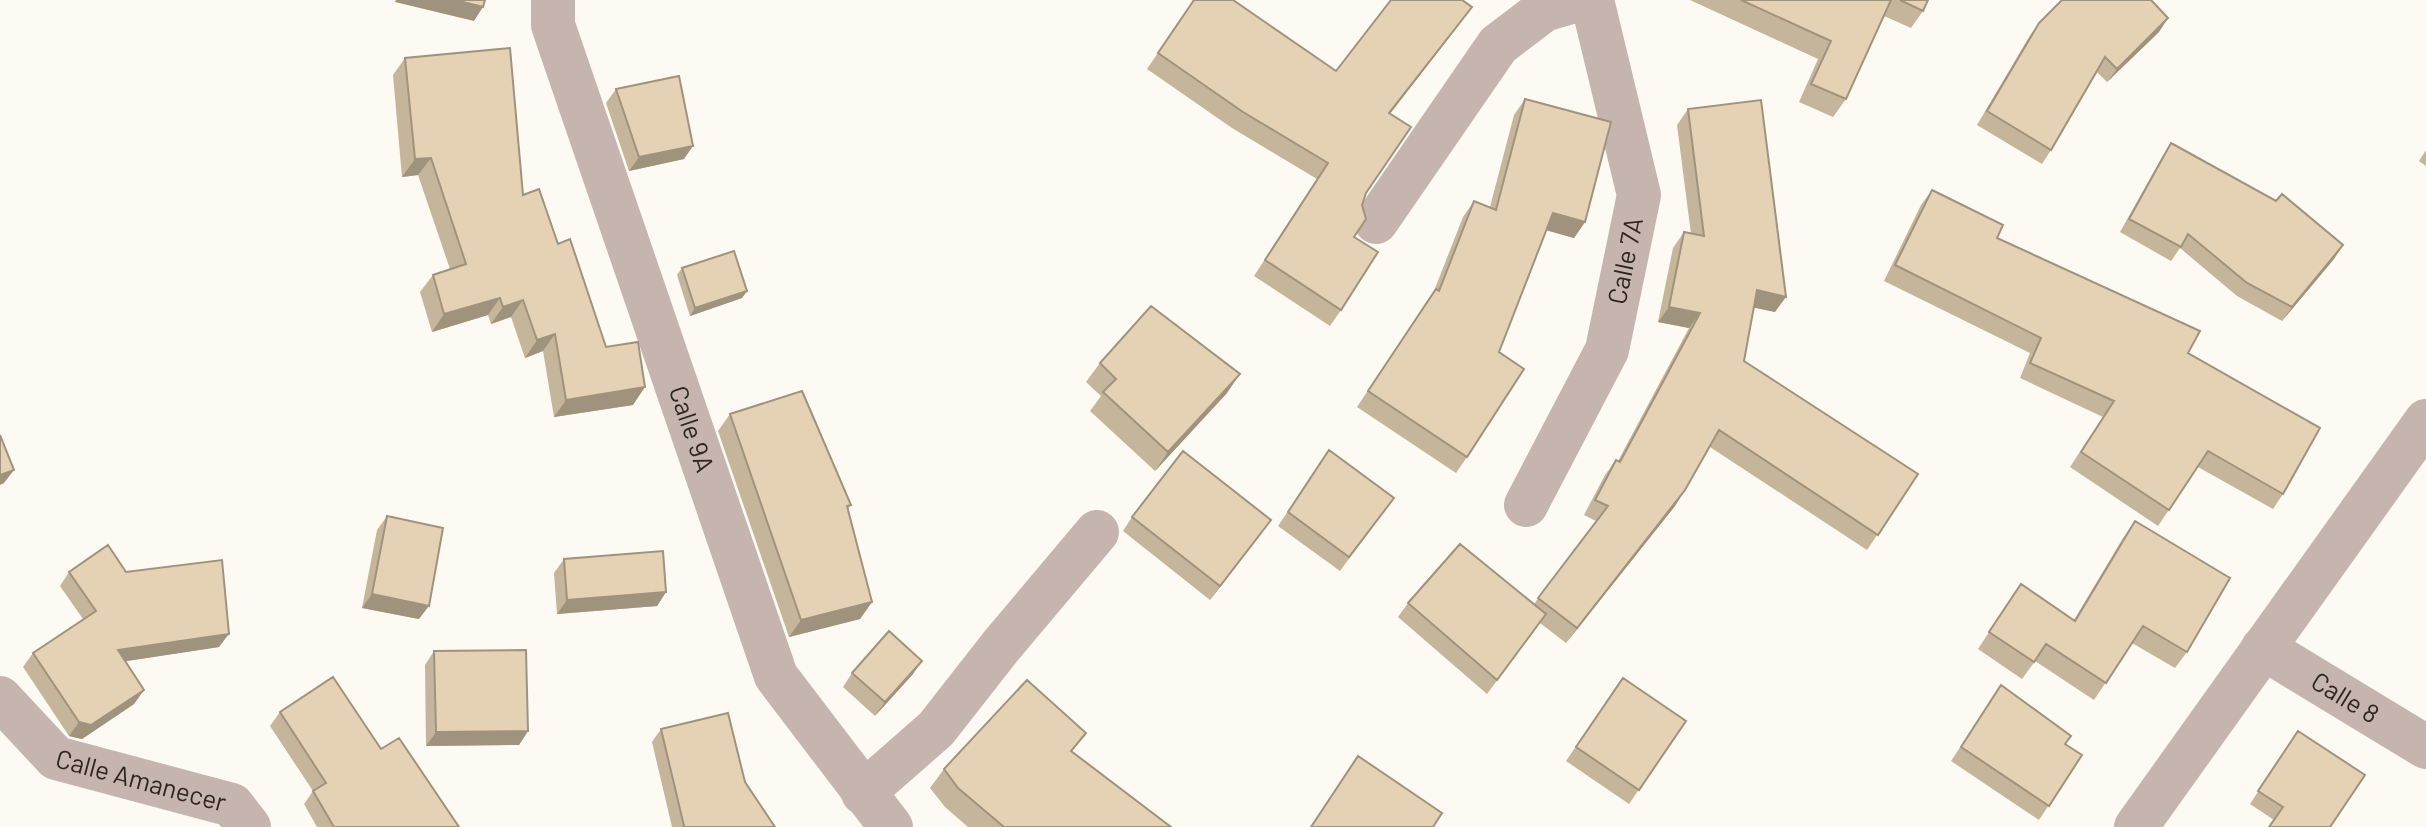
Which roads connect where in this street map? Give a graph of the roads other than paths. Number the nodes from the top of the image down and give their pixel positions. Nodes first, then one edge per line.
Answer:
1 (553, 0) edge
2 (1578, 0) edge
3 (1592, 0) edge
4 (1376, 222) dead end
5 (2426, 421) edge
6 (1526, 505) dead end
7 (1097, 532) dead end
8 (2263, 648) junction
9 (0, 698) edge
10 (2426, 747) edge
11 (863, 793) junction
12 (249, 827) edge
13 (891, 827) edge
14 (2136, 827) edge

1 - 11 street, Calle 9A
2 - 4 street
3 - 6 street, Calle 7A
5 - 8 street
7 - 11 street
8 - 10 street, Calle 8
8 - 14 street
9 - 12 street, Calle Amanecer
11 - 13 street, Calle 9A

